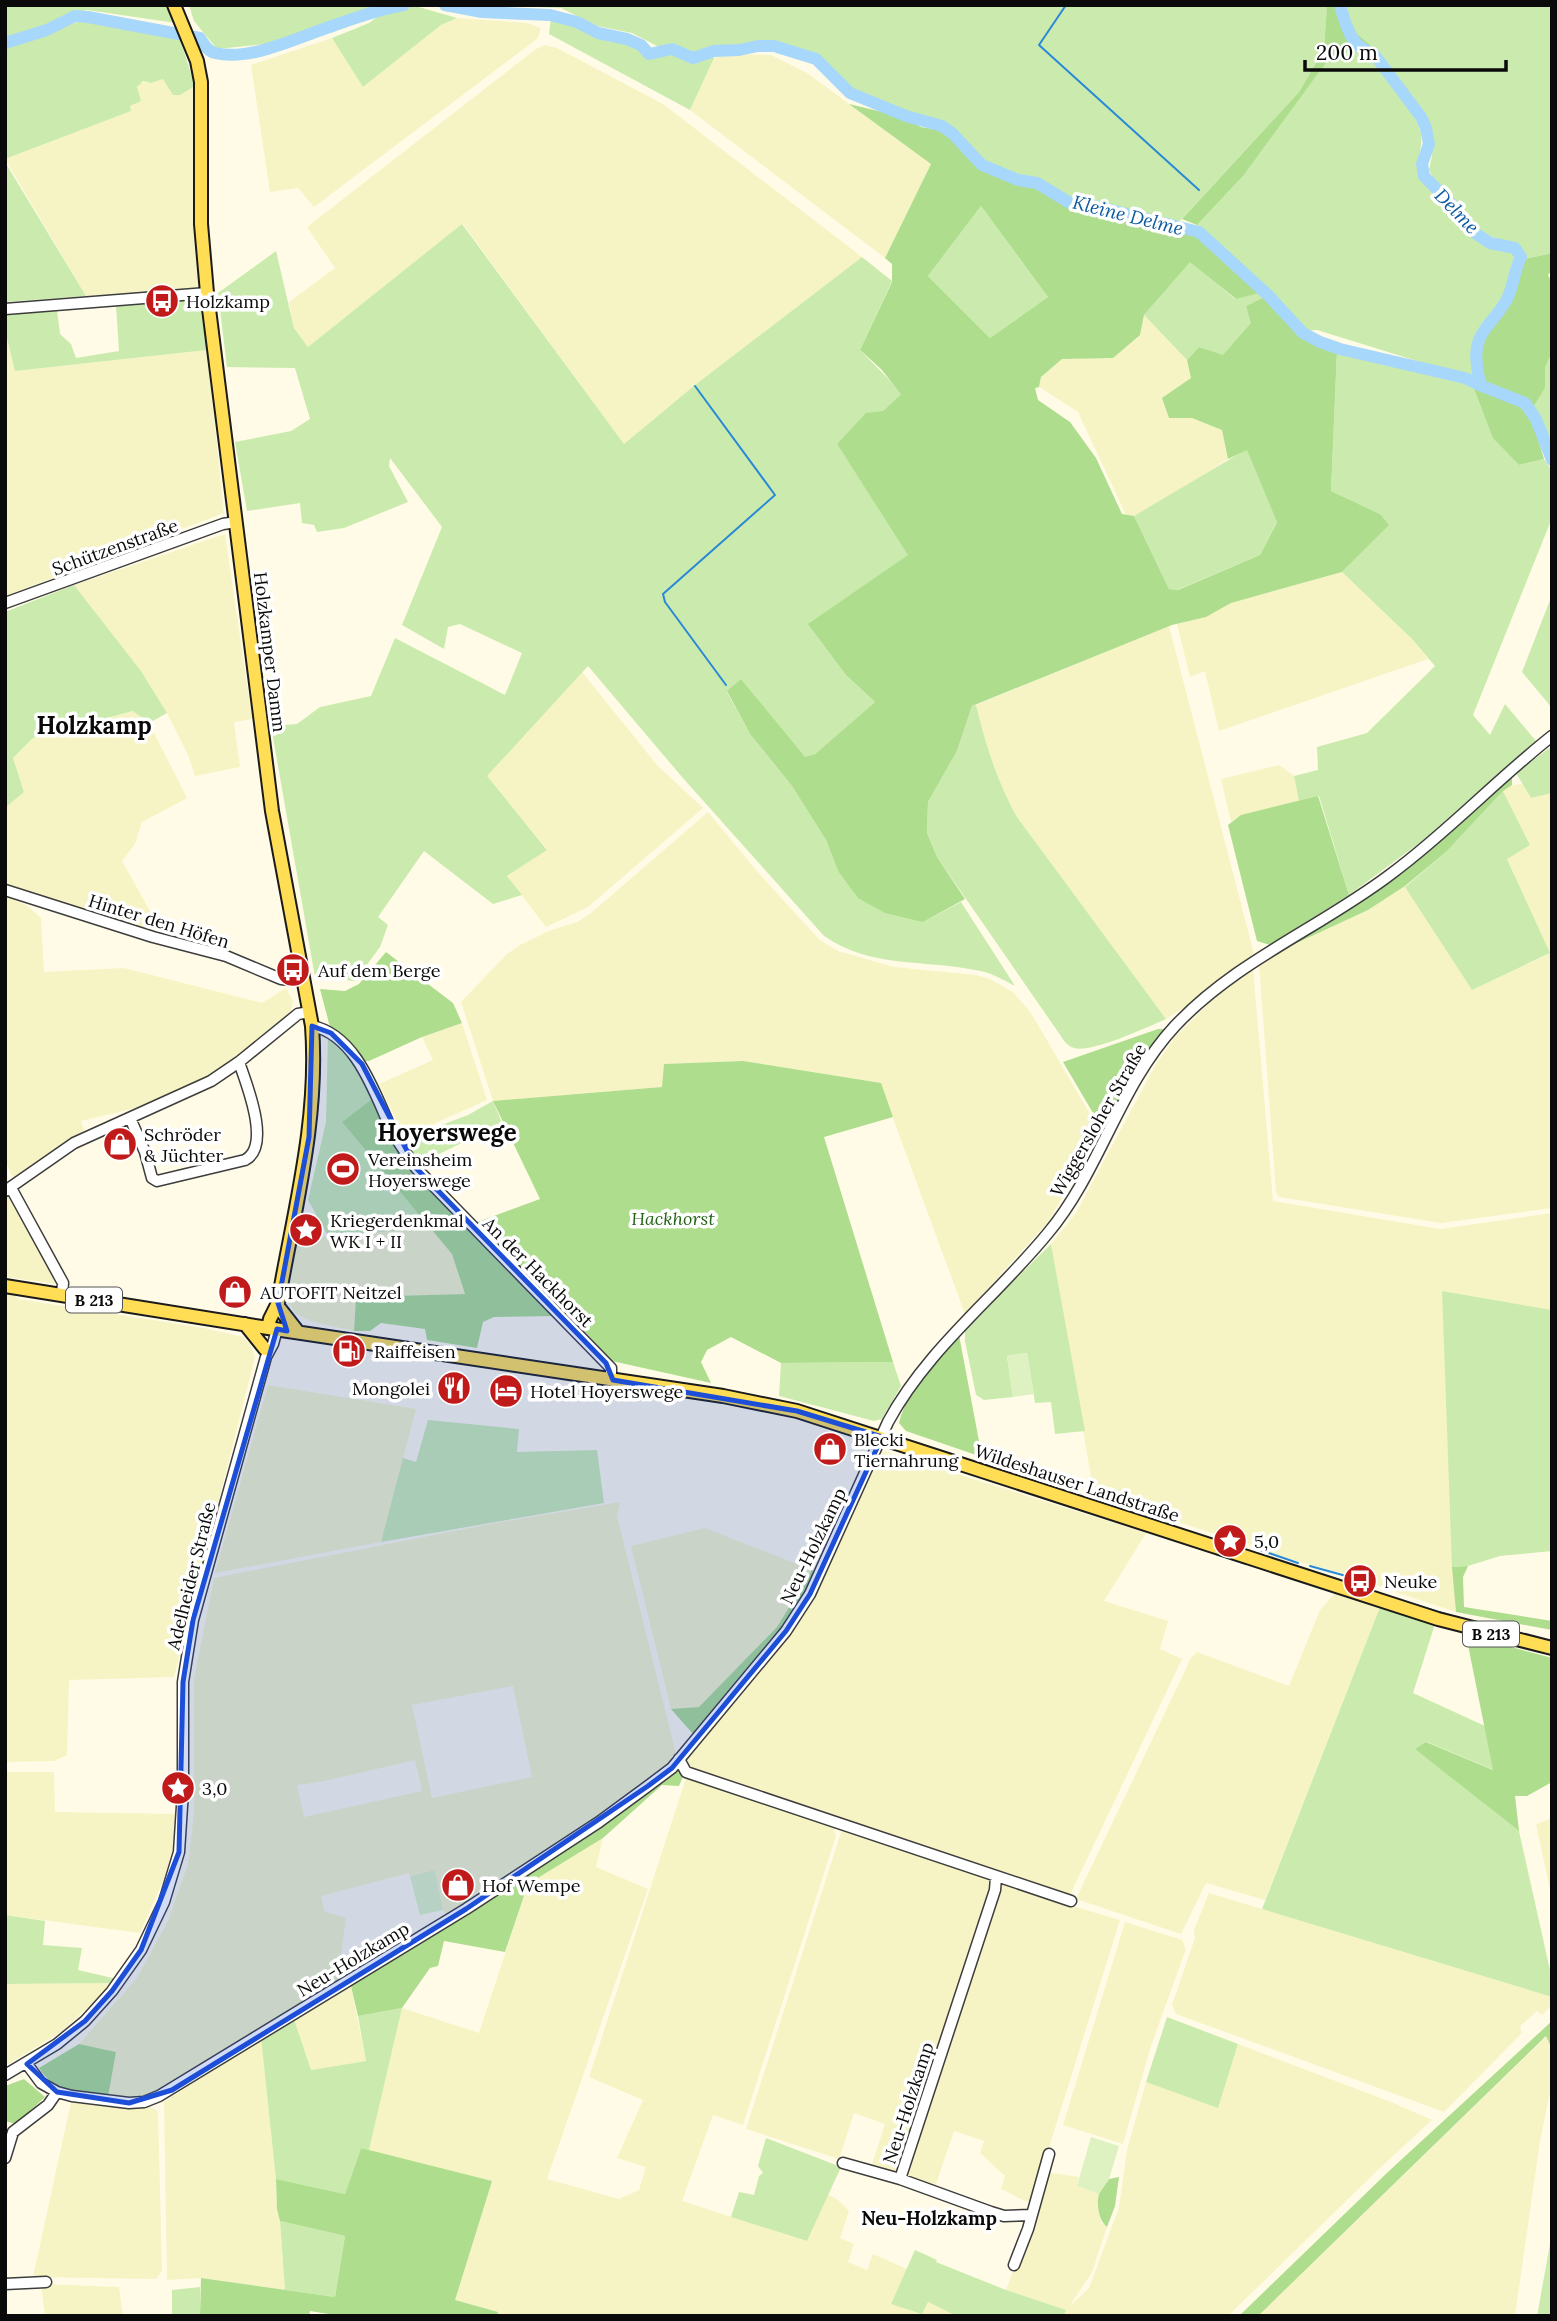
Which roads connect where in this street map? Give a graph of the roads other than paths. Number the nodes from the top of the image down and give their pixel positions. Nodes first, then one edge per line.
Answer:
1 (174, 5) edge
2 (207, 293) junction
3 (5, 309) edge
4 (236, 522) junction
5 (5, 603) edge
6 (1552, 736) edge
7 (5, 890) edge
8 (304, 981) junction
9 (310, 1012) junction
10 (312, 1026) junction
11 (239, 1062) junction
12 (130, 1118) junction
13 (8, 1189) edge
14 (5, 1286) edge
15 (62, 1294) junction
16 (279, 1306) junction
17 (244, 1324) junction
18 (272, 1329) junction
19 (298, 1332) junction
20 (266, 1353) junction
21 (611, 1380) junction
22 (882, 1437) junction
23 (1552, 1648) edge
24 (679, 1759) junction
25 (996, 1877) junction
26 (1071, 1901) dead end
27 (26, 2064) junction
28 (5, 2075) edge
29 (57, 2092) junction
30 (1049, 2154) dead end
31 (5, 2158) edge
32 (843, 2163) dead end
33 (900, 2179) junction
34 (1031, 2215) junction
35 (1014, 2265) dead end
36 (46, 2282) dead end
37 (5, 2284) edge

1 - 2 main road, Holzkamper Damm
2 - 3 street
2 - 4 main road, Holzkamper Damm
4 - 5 street, Schützenstraße
4 - 8 main road, Holzkamper Damm
6 - 22 street, Wiggersloher Straße
7 - 8 street, Hinter den Höfen
8 - 9 main road, Holzkamper Damm
9 - 10 main road, Holzkamper Damm
9 - 11 street
10 - 16 main road, Holzkamper Damm
10 - 21 street, An der Hackhorst
11 - 12 street
11 - 12 street
12 - 13 street
13 - 15 street
14 - 15 main road, Wildeshauser Landstraße / B 213
15 - 17 main road, Wildeshauser Landstraße / B 213
16 - 18 main road, Holzkamper Damm
16 - 19 main road
17 - 18 main road, Wildeshauser Landstraße / B 213
17 - 20 main road
18 - 19 main road, Wildeshauser Landstraße / B 213
18 - 20 street, Adelheider Straße
19 - 21 main road, Wildeshauser Landstraße / B 213
20 - 27 street, Adelheider Straße
21 - 22 main road, Wildeshauser Landstraße / B 213
22 - 23 main road, Wildeshauser Landstraße / B 213
22 - 24 street, Neu-Holzkamp
24 - 25 street
24 - 29 street, Neu-Holzkamp
25 - 26 street
25 - 33 street, Neu-Holzkamp
27 - 28 street, Adelheider Straße
27 - 29 street
29 - 31 street
30 - 34 street
32 - 33 street, Neu-Holzkamp
33 - 34 street, Neu-Holzkamp
34 - 35 street
36 - 37 street

